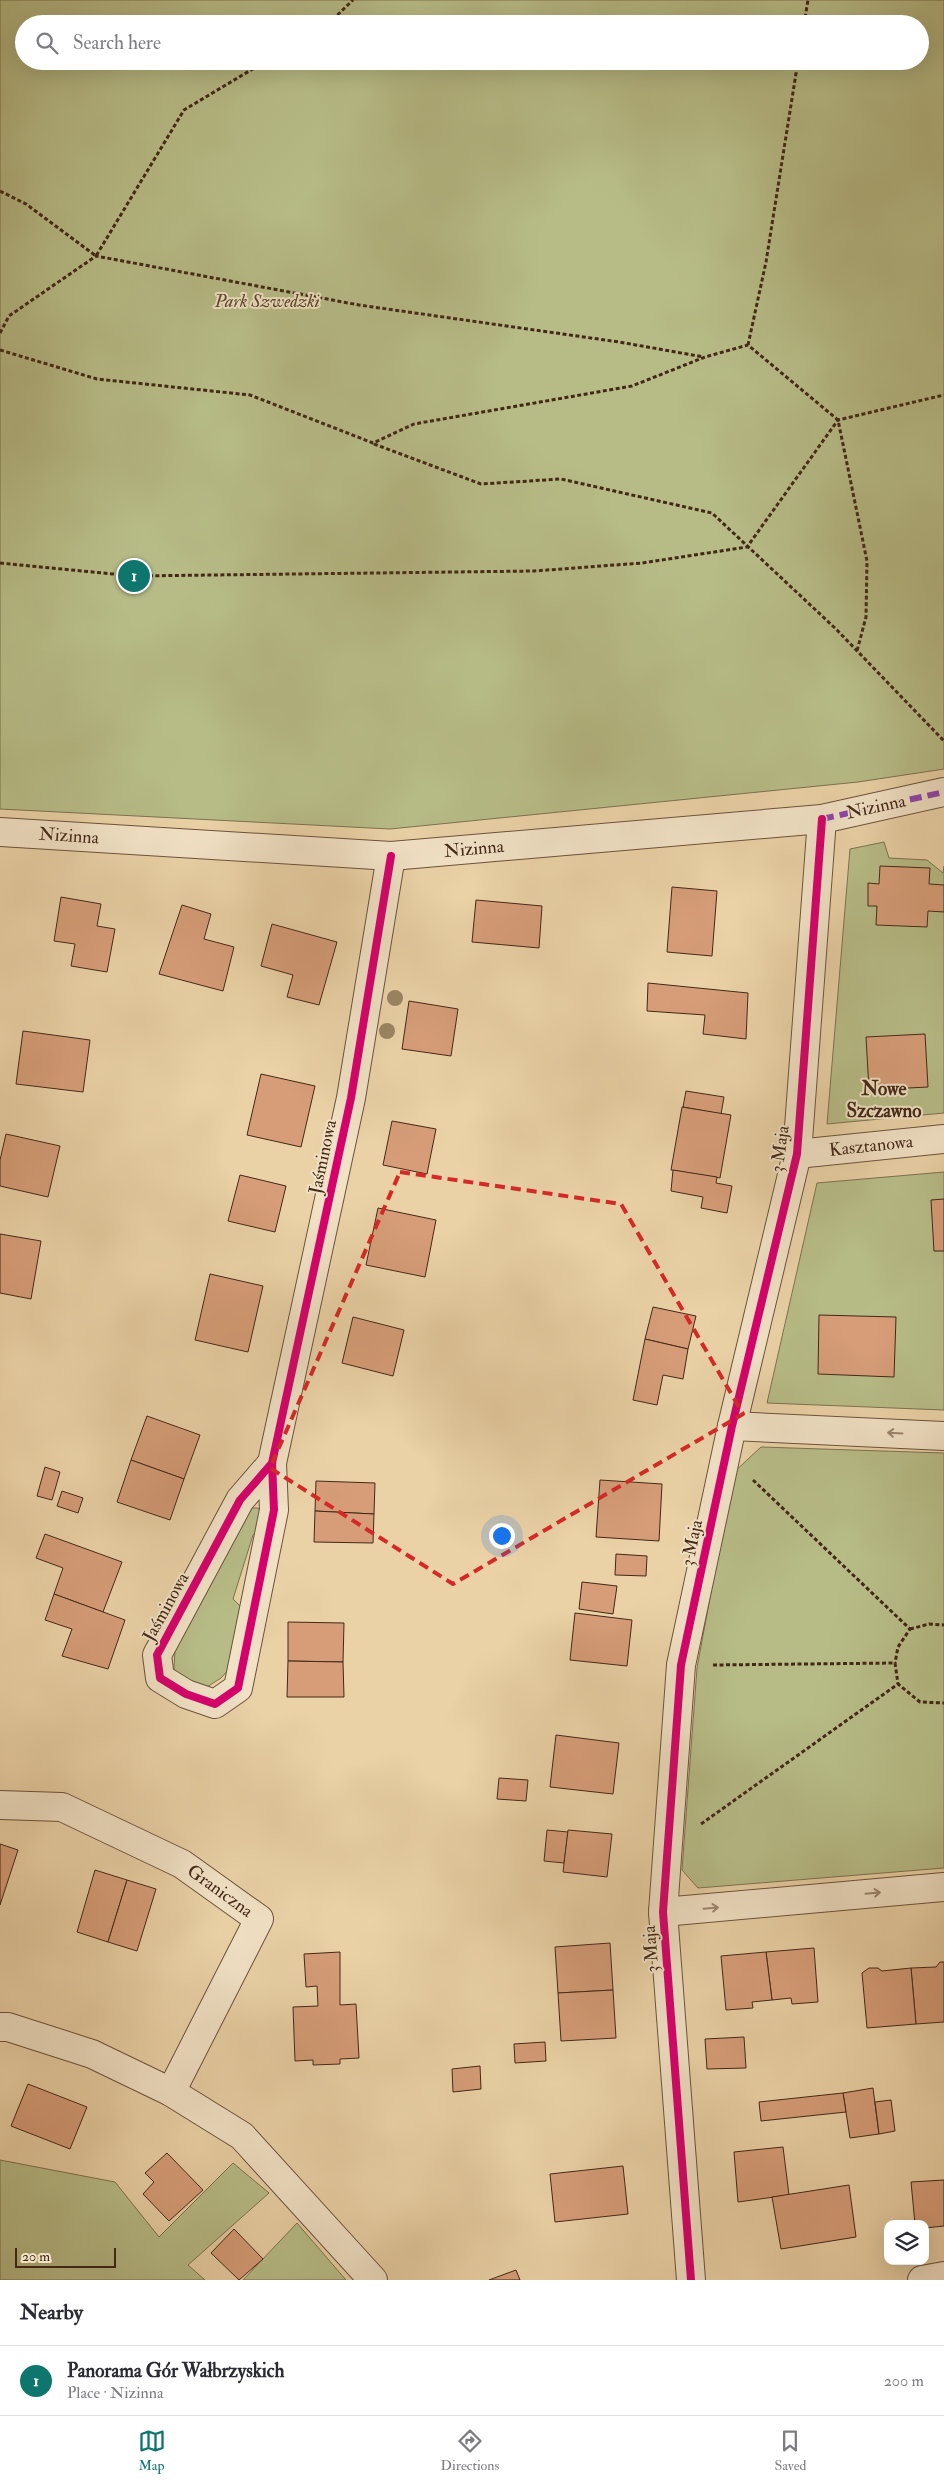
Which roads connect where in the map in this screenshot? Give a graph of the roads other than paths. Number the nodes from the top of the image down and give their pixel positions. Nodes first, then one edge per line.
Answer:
1 (944, 792) edge
2 (822, 819) junction
3 (0, 832) edge
4 (390, 856) junction
5 (944, 1139) edge
6 (797, 1154) junction
7 (732, 1426) junction
8 (944, 1436) edge
9 (272, 1462) junction
10 (0, 1805) edge
11 (944, 1887) edge
12 (663, 1912) junction
13 (0, 2027) edge
14 (171, 2092) junction
15 (944, 2276) edge
16 (373, 2280) edge
17 (690, 2280) edge
18 (922, 2280) edge

1 - 2 street, Nizinna
2 - 4 street, Nizinna
2 - 6 street, 3 Maja
3 - 4 street, Nizinna
4 - 9 street, Jaśminowa
5 - 6 street, Kasztanowa
6 - 7 street, 3 Maja
8 -> 7 street
7 - 12 street, 3 Maja
9 - 9 street, Jaśminowa
10 - 14 street, Graniczna
12 -> 11 street, 3 Maja
12 - 17 street, 3 Maja
13 - 14 street
14 - 16 street
15 - 18 street

